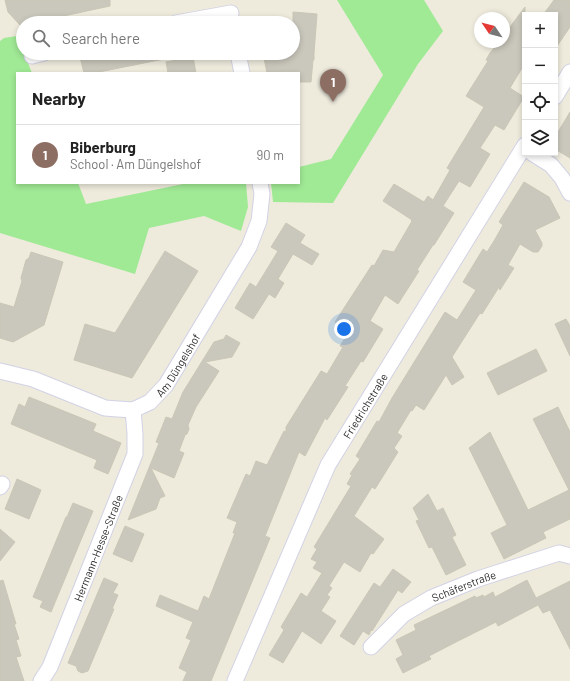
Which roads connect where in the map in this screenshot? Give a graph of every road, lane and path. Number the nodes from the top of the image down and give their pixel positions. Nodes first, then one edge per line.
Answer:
1 (230, 12) edge
2 (210, 16) edge
3 (239, 60) edge
4 (242, 72) edge
5 (570, 72) edge
6 (558, 92) edge
7 (522, 155) edge
8 (537, 156) edge
9 (260, 184) edge
10 (570, 193) edge
11 (0, 371) edge
12 (133, 410) junction
13 (570, 556) edge
14 (371, 647) dead end
15 (41, 681) edge
16 (235, 681) edge

1 - 2 street
3 - 4 street
5 - 6 street
7 - 16 street, Friedrichstraße
8 - 10 street
9 - 12 street, Am Düngelshof
11 - 12 street
12 - 15 street, Hermann-Hesse-Straße
13 - 14 street, Schäferstraße

